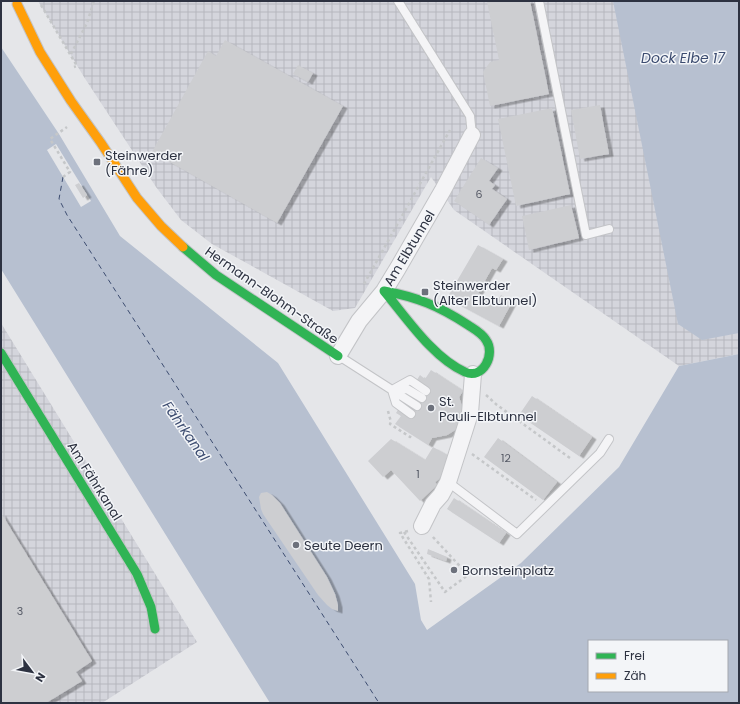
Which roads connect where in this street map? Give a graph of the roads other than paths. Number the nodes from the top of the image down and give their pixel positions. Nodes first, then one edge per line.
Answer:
1 (398, 1) edge
2 (539, 1) edge
3 (18, 2) edge
4 (42, 34) dead end
5 (87, 108) dead end
6 (472, 135) joint
7 (101, 143) junction
8 (610, 229) dead end
9 (384, 290) junction
10 (1, 353) edge
11 (338, 356) junction
12 (472, 380) junction
13 (392, 390) junction
14 (424, 394) dead end
15 (417, 406) dead end
16 (411, 414) dead end
17 (609, 439) dead end
18 (448, 482) junction
19 (422, 526) road end
20 (155, 629) dead end

1 - 6 lane
2 - 8 lane
3 - 4 street, Hermann-Blohm-Straße
3 - 7 street, Hermann-Blohm-Straße
5 - 7 street, Hermann-Blohm-Straße
6 - 9 street, Am Elbtunnel
7 - 11 street, Hermann-Blohm-Straße
9 - 11 street, Am Elbtunnel
9 - 12 street
9 - 12 street
10 - 20 street, Am Fährkanal
11 - 13 lane, Hermann-Blohm-Straße
12 - 18 street
13 - 14 lane
13 - 15 lane
13 - 16 lane
17 - 18 lane
18 - 19 street

